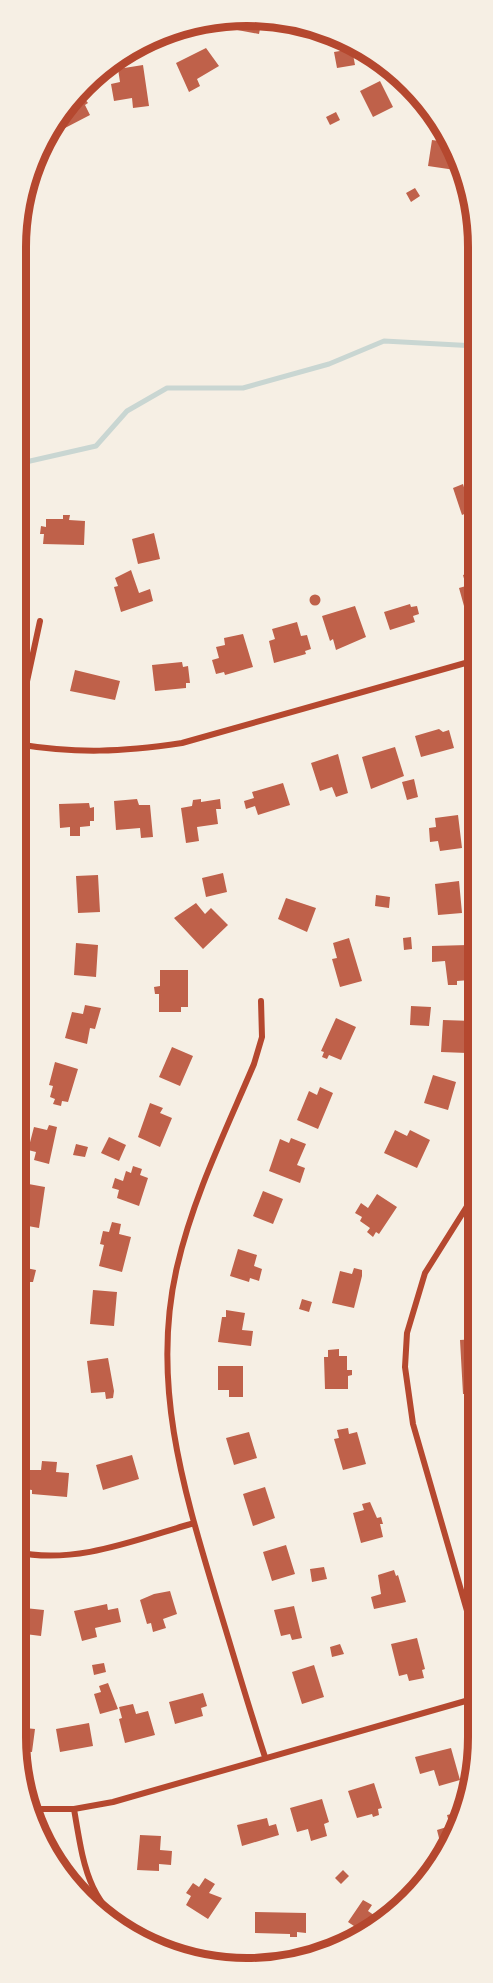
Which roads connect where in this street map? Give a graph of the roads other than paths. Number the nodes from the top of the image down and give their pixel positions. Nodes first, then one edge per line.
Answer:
1 (40, 621) dead end
2 (468, 662) edge
3 (26, 686) edge
4 (26, 745) edge
5 (261, 1002) dead end
6 (468, 1205) edge
7 (194, 1523) junction
8 (26, 1554) edge
9 (468, 1614) edge
10 (468, 1700) edge
11 (265, 1757) junction
12 (37, 1809) edge
13 (74, 1809) junction
14 (106, 1907) edge

1 - 3 street
2 - 4 street
5 - 7 street
6 - 9 street
7 - 8 street
7 - 11 street
10 - 11 street
11 - 13 street
12 - 13 street
13 - 14 street

